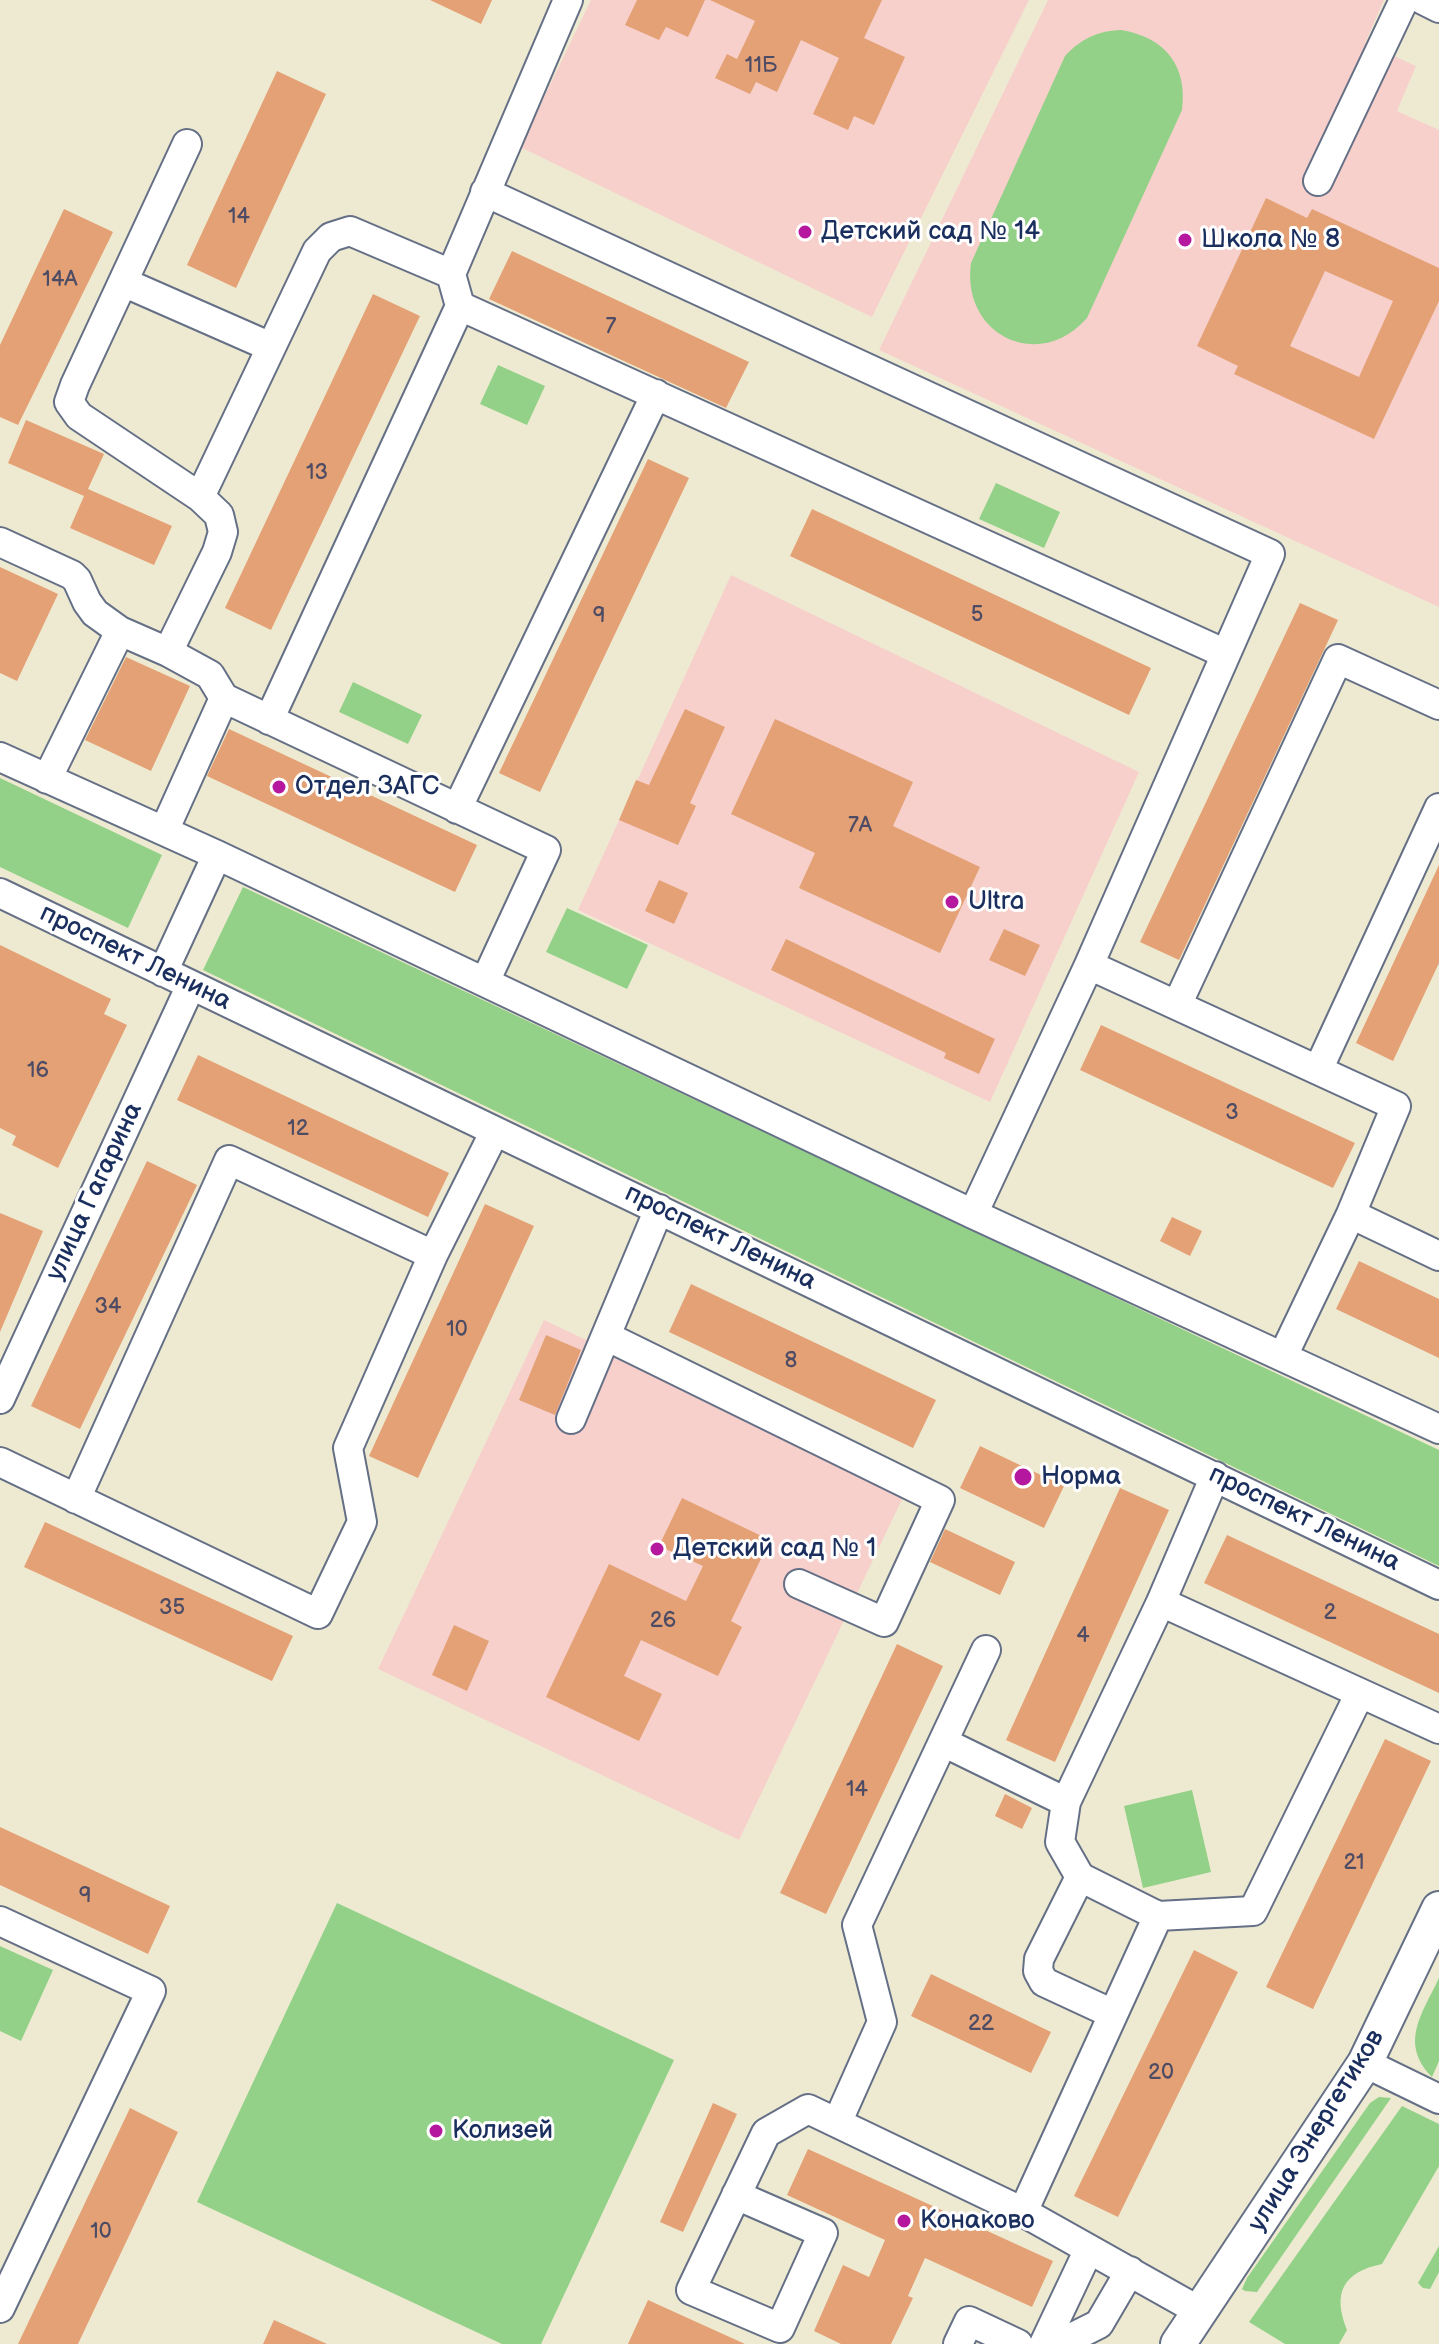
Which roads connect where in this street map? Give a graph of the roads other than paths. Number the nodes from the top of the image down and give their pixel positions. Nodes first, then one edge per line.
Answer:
1 (568, 0) edge
2 (1404, 0) edge
3 (1423, 0) edge
4 (1439, 8) edge
5 (187, 144) dead end
6 (1318, 181) dead end
7 (485, 192) junction
8 (451, 274) junction
9 (123, 282) junction
10 (460, 306) junction
11 (271, 347) junction
12 (656, 394) junction
13 (200, 497) junction
14 (0, 542) edge
15 (120, 631) junction
16 (168, 652) junction
17 (1226, 654) junction
18 (224, 698) junction
19 (1439, 705) edge
20 (269, 720) junction
21 (0, 757) edge
22 (47, 779) junction
23 (1439, 808) edge
24 (457, 809) junction
25 (164, 831) junction
26 (217, 855) junction
27 (0, 893) edge
28 (1089, 965) junction
29 (163, 972) junction
30 (485, 982) junction
31 (191, 985) junction
32 (1177, 1005) junction
33 (1318, 1070) junction
34 (495, 1131) junction
35 (659, 1209) junction
36 (973, 1214) junction
37 (1351, 1214) junction
38 (433, 1255) junction
39 (1439, 1256) edge
40 (606, 1336) junction
41 (1283, 1356) junction
42 (0, 1399) edge
43 (571, 1419) dead end
44 (1439, 1429) edge
45 (0, 1462) edge
46 (1215, 1476) junction
47 (76, 1499) junction
48 (799, 1584) dead end
49 (1439, 1585) edge
50 (1161, 1602) junction
51 (986, 1650) dead end
52 (1360, 1693) junction
53 (1439, 1729) edge
54 (943, 1742) junction
55 (1066, 1802) junction
56 (1080, 1877) junction
57 (1439, 1909) edge
58 (1158, 1916) junction
59 (0, 1921) edge
60 (1113, 2014) junction
61 (1365, 2063) junction
62 (1439, 2099) edge
63 (837, 2123) junction
64 (736, 2195) junction
65 (1023, 2212) junction
66 (1089, 2249) junction
67 (1130, 2271) junction
68 (0, 2308) edge
69 (1201, 2312) junction
70 (958, 2344) edge
71 (1018, 2344) edge
72 (1044, 2344) edge
73 (1059, 2344) edge
74 (1178, 2344) edge

1 - 7 street
2 - 6 street
3 - 4 street
5 - 9 street
7 - 8 street
7 - 17 street
8 - 10 street
8 - 11 street
9 - 11 street
9 - 13 street
10 - 12 street
10 - 20 street
11 - 13 street
12 - 17 street
12 - 24 street
13 - 16 street
14 - 15 street
15 - 16 street
15 - 22 street
16 - 18 street
17 - 28 street
18 - 20 street
18 - 25 street
19 - 32 street
20 - 24 street
21 - 22 street
22 - 25 street
23 - 33 street
24 - 30 street
25 - 26 street
26 - 29 street
26 - 30 street
27 - 29 street, проспект Ленина
28 - 32 street
28 - 36 street
29 - 31 street, проспект Ленина
30 - 36 street
31 - 34 street, проспект Ленина
31 - 42 street, улица Гагарина
32 - 33 street
33 - 37 street
34 - 35 street, проспект Ленина
34 - 38 street
35 - 40 street
35 - 46 street, проспект Ленина
36 - 41 street
37 - 39 street
37 - 41 street
38 - 47 street
38 - 47 street
40 - 43 street
40 - 48 street
41 - 44 street
45 - 47 street
46 - 49 street, проспект Ленина
46 - 50 street
50 - 52 street
50 - 55 street
51 - 54 street
52 - 53 street
52 - 58 street
54 - 55 street
54 - 63 street
55 - 56 street
56 - 58 street
56 - 60 street
57 - 61 main road, улица Энергетиков
58 - 60 street
59 - 68 street
60 - 65 street
61 - 62 street
61 - 69 main road, улица Энергетиков
63 - 64 street
63 - 65 street
64 - 64 street
65 - 66 street
66 - 67 street
66 - 72 street
67 - 69 street
67 - 73 street
69 - 74 main road, улица Энергетиков
70 - 71 street

